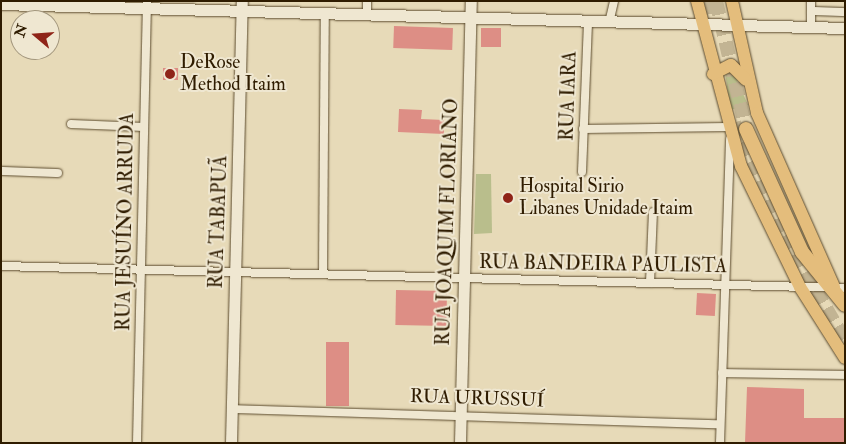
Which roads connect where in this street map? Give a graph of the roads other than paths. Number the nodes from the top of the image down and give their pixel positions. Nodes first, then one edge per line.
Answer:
1 (367, 1) edge
2 (471, 1) edge
3 (614, 1) edge
4 (697, 1) edge
5 (732, 1) edge
6 (811, 1) edge
7 (1, 4) edge
8 (146, 4) edge
9 (242, 6) edge
10 (811, 11) junction
11 (845, 12) edge
12 (325, 14) junction
13 (367, 16) junction
14 (471, 18) junction
15 (588, 22) junction
16 (609, 23) junction
17 (701, 25) junction
18 (737, 26) junction
19 (811, 27) junction
20 (845, 28) edge
21 (713, 74) junction
22 (749, 85) junction
23 (71, 124) dead end
24 (144, 127) junction
25 (583, 129) junction
26 (746, 129) tunnel mouth
27 (729, 132) junction
28 (1, 171) edge
29 (58, 172) dead end
30 (582, 172) dead end
31 (653, 212) dead end
32 (1, 266) edge
33 (142, 268) junction
34 (235, 271) junction
35 (323, 273) junction
36 (463, 278) junction
37 (650, 282) junction
38 (724, 284) junction
39 (800, 286) junction
40 (839, 287) edge
41 (845, 305) edge
42 (845, 358) edge
43 (722, 373) junction
44 (845, 375) edge
45 (232, 409) junction
46 (460, 415) junction
47 (720, 424) junction
48 (137, 443) edge
49 (231, 443) edge
50 (460, 443) edge
51 (720, 443) edge

1 - 13 street
2 - 14 street, RUA JOAQUIM FLORIANO
3 - 16 street
4 - 17 main road
5 - 18 main road
6 - 10 street
7 - 8 street
8 - 9 street
8 - 24 street, RUA JESUÍNO ARRUDA
9 - 12 street
9 - 34 street, RUA TABAPUÃ
10 - 11 street
10 - 19 street
12 - 13 street
12 - 35 street
13 - 14 street
14 - 15 street
14 - 36 street, RUA JOAQUIM FLORIANO
15 - 16 street
15 - 25 street, RUA IARA
16 - 17 street
17 - 18 street
17 - 21 main road
18 - 19 street
18 - 22 main road
19 - 20 street
21 - 22 main road
21 - 27 main road
22 - 40 main road
23 - 24 street
24 - 33 street, RUA JESUÍNO ARRUDA
25 - 27 street
25 - 30 street, RUA IARA
26 - 40 highway
27 - 38 street
27 - 39 main road
28 - 29 street
31 - 37 street
32 - 33 street, RUA BANDEIRA PAULISTA
33 - 34 street, RUA BANDEIRA PAULISTA
33 - 48 street, RUA JESUÍNO ARRUDA
34 - 35 street, RUA BANDEIRA PAULISTA
34 - 45 street, RUA TABAPUÃ
35 - 36 street, RUA BANDEIRA PAULISTA
36 - 37 street, RUA BANDEIRA PAULISTA
36 - 46 street, RUA JOAQUIM FLORIANO
37 - 38 street, RUA BANDEIRA PAULISTA
38 - 39 street, RUA BANDEIRA PAULISTA
38 - 43 street
39 - 40 street, RUA BANDEIRA PAULISTA
39 - 42 main road
40 - 41 highway
43 - 44 street
43 - 47 street
45 - 46 street, RUA URUSSUÍ
45 - 49 street, RUA TABAPUÃ
46 - 47 street, RUA URUSSUÍ
46 - 50 street, RUA JOAQUIM FLORIANO
47 - 51 street

